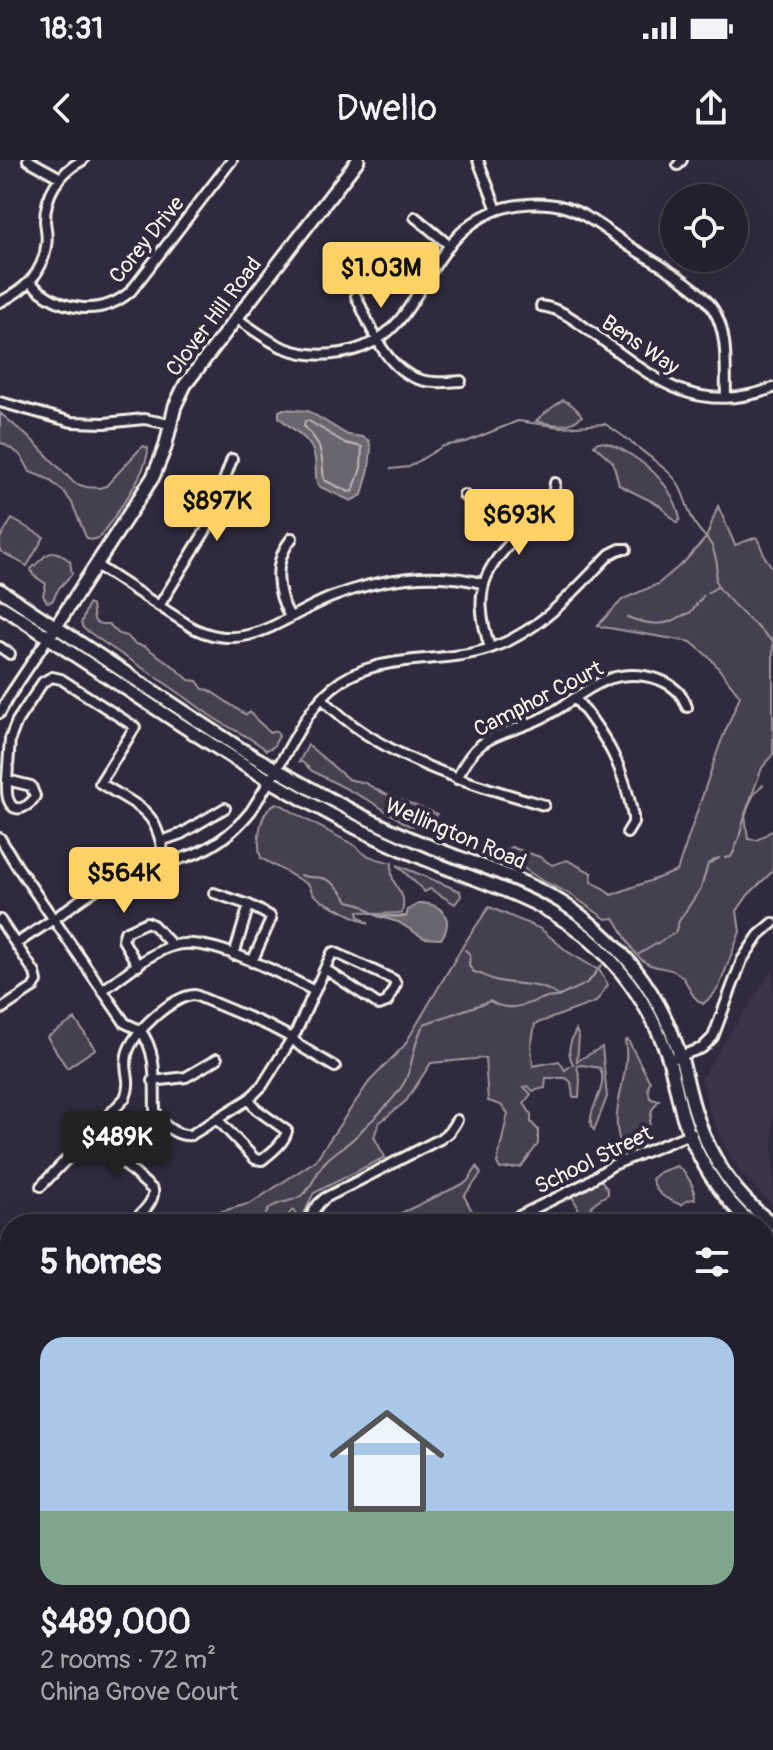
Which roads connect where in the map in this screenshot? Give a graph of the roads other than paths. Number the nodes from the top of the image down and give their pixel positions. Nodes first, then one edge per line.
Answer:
1 (28, 160) edge
2 (83, 160) edge
3 (232, 160) edge
4 (358, 160) edge
5 (478, 160) edge
6 (59, 177) junction
7 (497, 210) junction
8 (415, 217) dead end
9 (449, 245) junction
10 (30, 282) junction
11 (356, 296) dead end
12 (0, 302) edge
13 (541, 306) dead end
14 (236, 318) junction
15 (378, 338) junction
16 (461, 381) dead end
17 (773, 388) edge
18 (726, 398) junction
19 (0, 402) edge
20 (170, 424) junction
21 (232, 459) dead end
22 (555, 483) dead end
23 (464, 495) dead end
24 (292, 538) dead end
25 (513, 540) junction
26 (626, 549) dead end
27 (96, 565) junction
28 (484, 584) junction
29 (0, 590) edge
30 (0, 606) edge
31 (159, 606) junction
32 (290, 617) junction
33 (56, 627) junction
34 (48, 638) junction
35 (0, 647) edge
36 (490, 648) junction
37 (10, 654) dead end
38 (322, 698) junction
39 (575, 698) junction
40 (687, 707) dead end
41 (0, 713) edge
42 (4, 759) edge
43 (272, 775) junction
44 (457, 779) junction
45 (7, 780) dead end
46 (544, 805) dead end
47 (225, 808) dead end
48 (627, 833) dead end
49 (0, 838) edge
50 (161, 841) junction
51 (165, 863) junction
52 (214, 893) dead end
53 (249, 905) junction
54 (54, 919) junction
55 (0, 920) edge
56 (773, 923) edge
57 (16, 944) junction
58 (173, 946) junction
59 (234, 955) junction
60 (252, 962) junction
61 (138, 966) junction
62 (325, 969) junction
63 (103, 990) junction
64 (315, 991) junction
65 (0, 1010) edge
66 (140, 1030) junction
67 (292, 1038) junction
68 (675, 1058) junction
69 (217, 1059) dead end
70 (335, 1067) dead end
71 (153, 1081) junction
72 (249, 1099) junction
73 (217, 1119) junction
74 (457, 1120) dead end
75 (696, 1132) junction
76 (91, 1134) junction
77 (41, 1186) dead end
78 (140, 1214) edge
79 (313, 1214) edge
80 (523, 1214) edge
81 (743, 1214) edge
82 (760, 1214) edge

1 - 6 street
2 - 6 street
3 - 10 street, Corey Drive
4 - 14 main road, Clover Hill Road
5 - 7 street
6 - 10 street
7 - 9 street
7 - 18 street
8 - 9 street
9 - 15 street
10 - 12 street
11 - 15 street
13 - 18 street, Bens Way
14 - 15 street
14 - 20 main road, Clover Hill Road
15 - 16 street
17 - 18 street, Bens Way
19 - 20 street
20 - 27 main road, Clover Hill Road
21 - 31 street
22 - 25 street
23 - 25 street
24 - 32 street
25 - 28 street
26 - 36 street
27 - 31 street
27 - 33 main road, Clover Hill Road
28 - 32 street
28 - 36 street
29 - 33 main road, Wellington Road
30 - 34 main road, Wellington Road
31 - 32 street
33 - 34 main road, Clover Hill Road
33 - 43 main road, Wellington Road
34 - 41 street, Clover Hill Road
34 - 43 main road, Wellington Road
35 - 37 street
36 - 38 street
38 - 43 street
38 - 44 street
39 - 40 street, Camphor Court
39 - 44 street, Camphor Court
39 - 48 street
42 - 45 street
42 - 50 street
43 - 51 street
43 - 68 main road, Wellington Road
44 - 46 street
47 - 50 street
49 - 54 street
50 - 51 street
51 - 54 street
52 - 53 street
53 - 59 street
53 - 60 street
54 - 57 street
54 - 63 street
55 - 57 street
56 - 68 street
57 - 65 street
58 - 59 street
58 - 61 street
58 - 61 street
59 - 60 street
60 - 64 street
61 - 63 street
62 - 62 street
62 - 64 street
63 - 66 street
64 - 67 street
66 - 67 street
66 - 71 street
66 - 76 street
67 - 70 street
67 - 72 street
68 - 75 main road, Wellington Road
69 - 71 street
71 - 73 street
72 - 73 street
72 - 73 street
74 - 79 street
75 - 80 street, School Street
75 - 81 main road, Wellington Road
75 - 82 main road, Wellington Road
76 - 77 street
76 - 78 street

